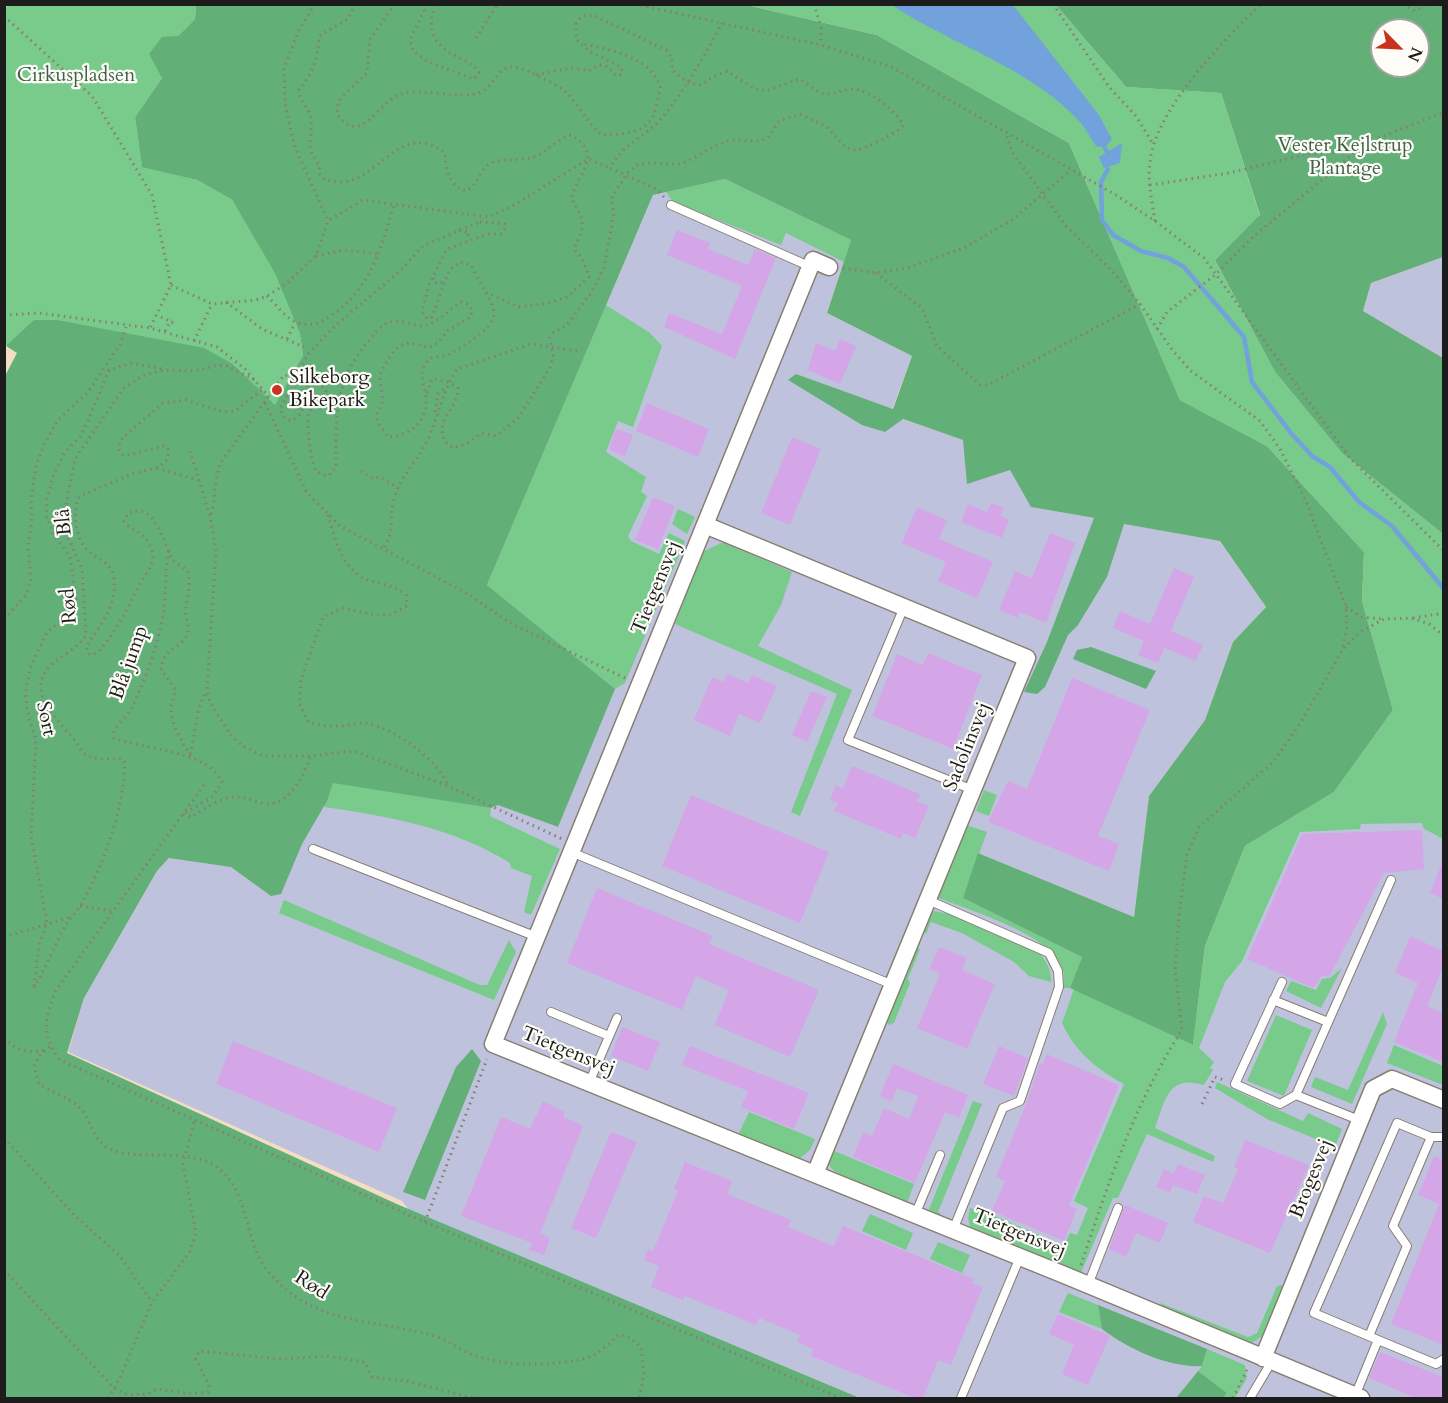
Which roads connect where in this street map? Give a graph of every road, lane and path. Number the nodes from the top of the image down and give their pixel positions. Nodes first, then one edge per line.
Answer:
1 (315, 4) edge
2 (355, 4) edge
3 (396, 4) edge
4 (422, 4) edge
5 (434, 4) edge
6 (498, 4) edge
7 (635, 4) edge
8 (814, 4) edge
9 (1053, 4) edge
10 (1261, 4) edge
11 (1403, 4) edge
12 (1426, 4) edge
13 (4, 16) edge
14 (722, 23) junction
15 (476, 38) dead end
16 (821, 45) junction
17 (535, 75) junction
18 (1443, 112) edge
19 (1007, 136) junction
20 (1153, 144) junction
21 (1357, 151) junction
22 (588, 159) junction
23 (610, 168) junction
24 (1070, 171) junction
25 (1150, 185) junction
26 (1045, 193) junction
27 (394, 204) junction
28 (671, 205) joint
29 (328, 221) junction
30 (1155, 221) junction
31 (455, 230) junction
32 (465, 240) junction
33 (378, 254) junction
34 (316, 256) junction
35 (811, 267) junction
36 (829, 267) joint
37 (876, 273) junction
38 (1215, 275) junction
39 (433, 276) junction
40 (444, 282) junction
41 (171, 285) junction
42 (484, 291) junction
43 (267, 296) junction
44 (226, 302) junction
45 (212, 304) junction
46 (1140, 304) junction
47 (4, 315) edge
48 (161, 317) dead end
49 (170, 321) junction
50 (295, 323) junction
51 (175, 324) dead end
52 (126, 327) junction
53 (150, 328) junction
54 (1157, 329) junction
55 (165, 331) junction
56 (287, 339) junction
57 (194, 341) junction
58 (304, 347) dead end
59 (577, 351) dead end
60 (163, 370) junction
61 (295, 377) junction
62 (255, 381) junction
63 (447, 386) junction
64 (263, 389) junction
65 (270, 397) junction
66 (266, 403) junction
67 (436, 414) junction
68 (190, 451) dead end
69 (157, 468) junction
70 (361, 471) dead end
71 (201, 481) junction
72 (399, 488) junction
73 (328, 515) junction
74 (210, 516) junction
75 (705, 525) junction
76 (384, 548) junction
77 (1443, 551) edge
78 (169, 552) junction
79 (904, 607) junction
80 (1346, 607) junction
81 (1443, 613) edge
82 (1412, 618) junction
83 (4, 619) edge
84 (1384, 619) junction
85 (1443, 636) edge
86 (1343, 649) junction
87 (640, 685) junction
88 (207, 691) junction
89 (189, 756) junction
90 (310, 756) junction
91 (204, 785) dead end
92 (449, 787) dead end
93 (973, 790) junction
94 (183, 814) junction
95 (573, 848) junction
96 (313, 849) dead end
97 (1391, 880) dead end
98 (928, 900) junction
99 (80, 906) junction
100 (112, 910) junction
101 (73, 916) junction
102 (47, 922) junction
103 (4, 937) edge
104 (537, 937) junction
105 (1282, 982) dead end
106 (893, 985) junction
107 (1273, 1000) junction
108 (551, 1012) dead end
109 (617, 1018) dead end
110 (1328, 1022) junction
111 (609, 1036) junction
112 (4, 1038) edge
113 (493, 1044) junction
114 (50, 1047) junction
115 (589, 1083) junction
116 (1235, 1084) junction
117 (1296, 1095) junction
118 (1443, 1100) edge
119 (1202, 1104) dead end
120 (1359, 1120) junction
121 (194, 1122) junction
122 (1431, 1137) junction
123 (1443, 1137) edge
124 (4, 1138) edge
125 (940, 1155) dead end
126 (185, 1156) junction
127 (815, 1174) junction
128 (1118, 1208) dead end
129 (915, 1215) junction
130 (425, 1222) junction
131 (953, 1230) junction
132 (1020, 1257) junction
133 (4, 1270) edge
134 (1082, 1282) junction
135 (152, 1302) junction
136 (1374, 1338) junction
137 (1263, 1358) junction
138 (1443, 1359) edge
139 (114, 1388) junction
140 (1358, 1397) edge
141 (108, 1398) edge
142 (473, 1398) edge
143 (639, 1398) edge
144 (840, 1398) edge
145 (961, 1398) edge
146 (1233, 1398) edge
147 (1250, 1398) edge

1 - 29 path
2 - 22 path
3 - 17 path
4 - 5 path
6 - 15 path
7 - 14 path
8 - 16 path
9 - 20 path
10 - 20 path
11 - 12 path
13 - 41 path
14 - 16 path
14 - 23 path
16 - 19 path
17 - 17 path
18 - 21 path
19 - 24 path
19 - 26 path
20 - 25 path
21 - 25 path
21 - 38 path
22 - 23 path
22 - 27 path
22 - 42 path
23 - 28 path
24 - 26 path
24 - 30 path
25 - 30 path
26 - 37 path
26 - 46 path
27 - 29 path
27 - 33 path
28 - 35 lane
29 - 34 path
30 - 38 path
31 - 32 path
31 - 32 path
31 - 61 path
32 - 39 path
33 - 34 path
33 - 50 path
34 - 43 path
35 - 36 street
35 - 75 street, Tietgensvej
36 - 37 path
37 - 46 path
38 - 54 path
38 - 77 path
39 - 40 path
39 - 40 path
40 - 42 path
41 - 45 path
41 - 53 path
42 - 61 path
43 - 44 path
43 - 50 path
44 - 45 path
44 - 56 path
45 - 57 path
46 - 54 path
47 - 52 path
48 - 49 path
49 - 51 path
49 - 55 path
50 - 56 path
52 - 53 path
52 - 83 path
53 - 55 path
54 - 80 path
55 - 57 path
56 - 58 path
57 - 62 path
59 - 63 path
60 - 62 path, Rød
60 - 99 path, Rød
60 - 102 path, Sort
61 - 65 path
62 - 64 path
63 - 67 path
63 - 67 path
64 - 65 path
64 - 69 path
65 - 66 path
66 - 73 path
66 - 74 path
67 - 72 path
68 - 71 path
69 - 71 path
69 - 78 path, Blå
70 - 72 path
71 - 74 path
72 - 76 path
73 - 76 path
73 - 92 path
74 - 88 path
75 - 79 street, Sadolinsvej
75 - 87 street, Tietgensvej
76 - 87 path
78 - 89 path
78 - 89 path, Blå jump
79 - 93 street, Sadolinsvej
79 - 93 lane
80 - 84 path
80 - 86 path
81 - 82 path
82 - 84 path
82 - 85 path
84 - 86 path
86 - 134 path
87 - 95 street, Tietgensvej
88 - 89 path
88 - 90 path
89 - 94 path
90 - 94 path
90 - 95 path
91 - 94 path
93 - 98 street, Sadolinsvej
94 - 100 path
95 - 104 street, Tietgensvej
95 - 106 lane
96 - 104 lane
97 - 110 lane
98 - 106 street, Sadolinsvej
98 - 131 lane
99 - 100 path
99 - 101 path
100 - 114 path
101 - 102 path
101 - 102 path, Sort
102 - 103 path
104 - 113 street, Tietgensvej
105 - 107 lane
106 - 127 street, Sadolinsvej
107 - 110 lane
107 - 116 lane
108 - 111 lane
109 - 111 lane
110 - 117 lane
111 - 115 lane
112 - 114 path
113 - 115 street, Tietgensvej
113 - 130 path
114 - 121 path
114 - 126 path, Rød
115 - 127 street, Tietgensvej
116 - 117 lane
116 - 119 path
117 - 120 lane
118 - 120 street, Brogesvej
120 - 137 street, Brogesvej
121 - 126 path
121 - 130 path
122 - 123 lane
122 - 136 lane
122 - 136 lane
124 - 135 path
125 - 129 lane
126 - 135 path
126 - 143 path, Rød
127 - 129 street, Tietgensvej
128 - 134 lane
129 - 131 street, Tietgensvej
130 - 144 path
131 - 132 street, Tietgensvej
132 - 134 street, Tietgensvej
132 - 145 lane
133 - 139 path
134 - 137 street, Tietgensvej
135 - 139 path
136 - 138 lane
136 - 140 lane
137 - 140 street, Tietgensvej
137 - 146 path
137 - 147 lane
139 - 141 path
139 - 142 path

